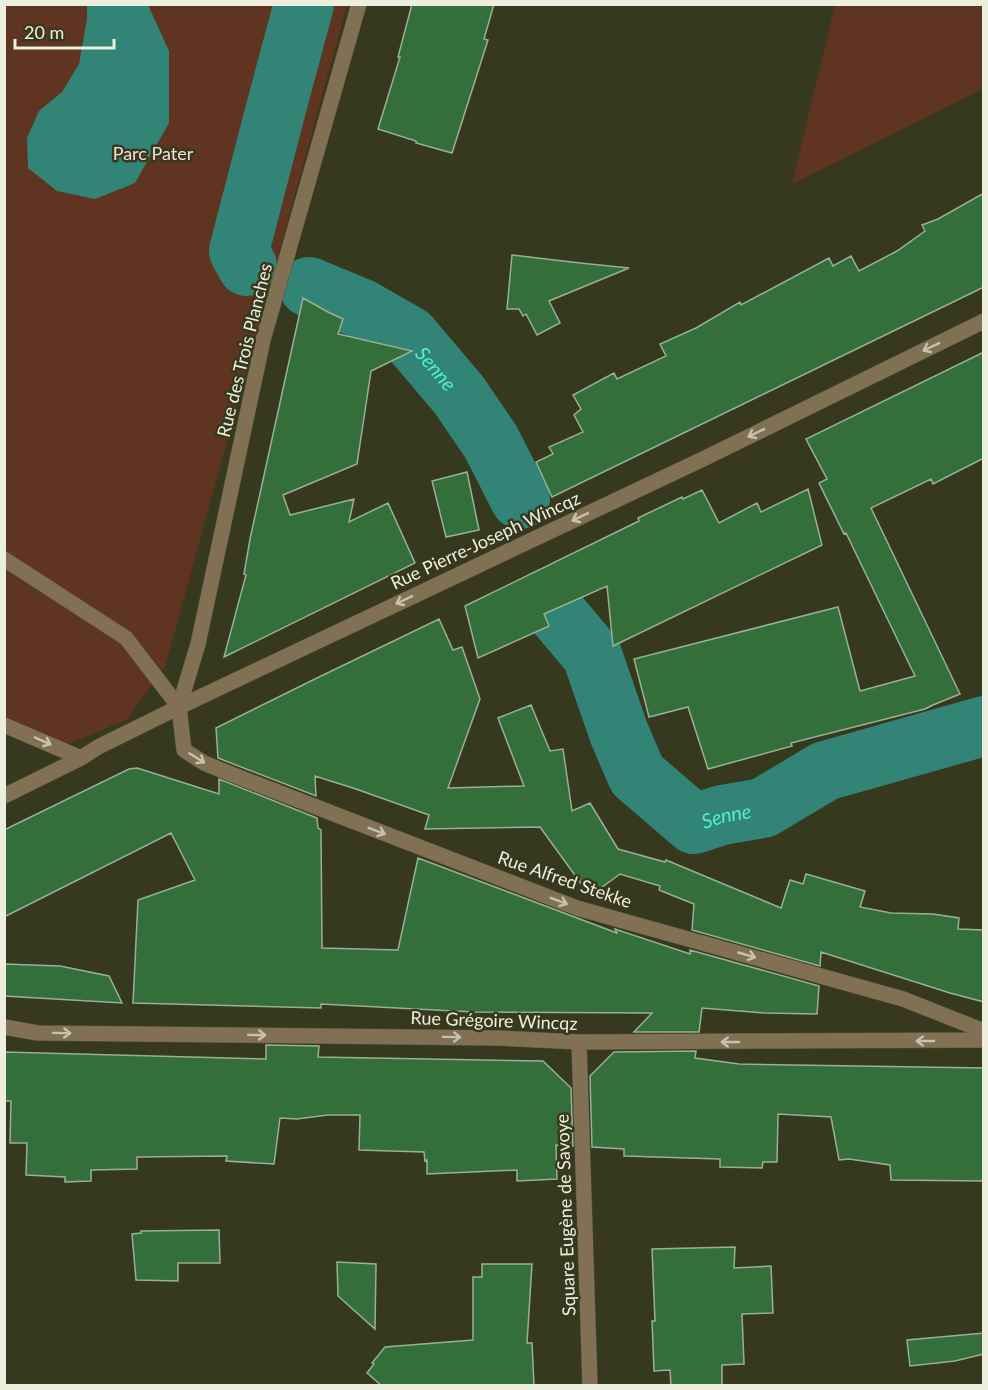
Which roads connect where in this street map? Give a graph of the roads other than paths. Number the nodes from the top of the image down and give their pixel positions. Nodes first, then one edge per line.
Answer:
1 (359, 4) edge
2 (984, 321) edge
3 (4, 559) edge
4 (179, 707) junction
5 (4, 724) edge
6 (81, 758) junction
7 (4, 796) edge
8 (4, 1027) edge
9 (984, 1031) edge
10 (984, 1041) edge
11 (579, 1042) junction
12 (590, 1386) edge

1 - 4 street, Rue des Trois Planches
2 -> 4 street, Rue Pierre-Joseph Wincqz
3 - 4 street
4 - 6 street, Rue Pierre-Joseph Wincqz
4 -> 9 street, Rue Alfred Stekke
5 -> 6 street
6 - 7 street, Rue Pierre-Joseph Wincqz
8 -> 11 street, Rue Grégoire Wincqz
10 -> 11 street, Rue Grégoire Wincqz
11 - 12 street, Square Eugène de Savoye

